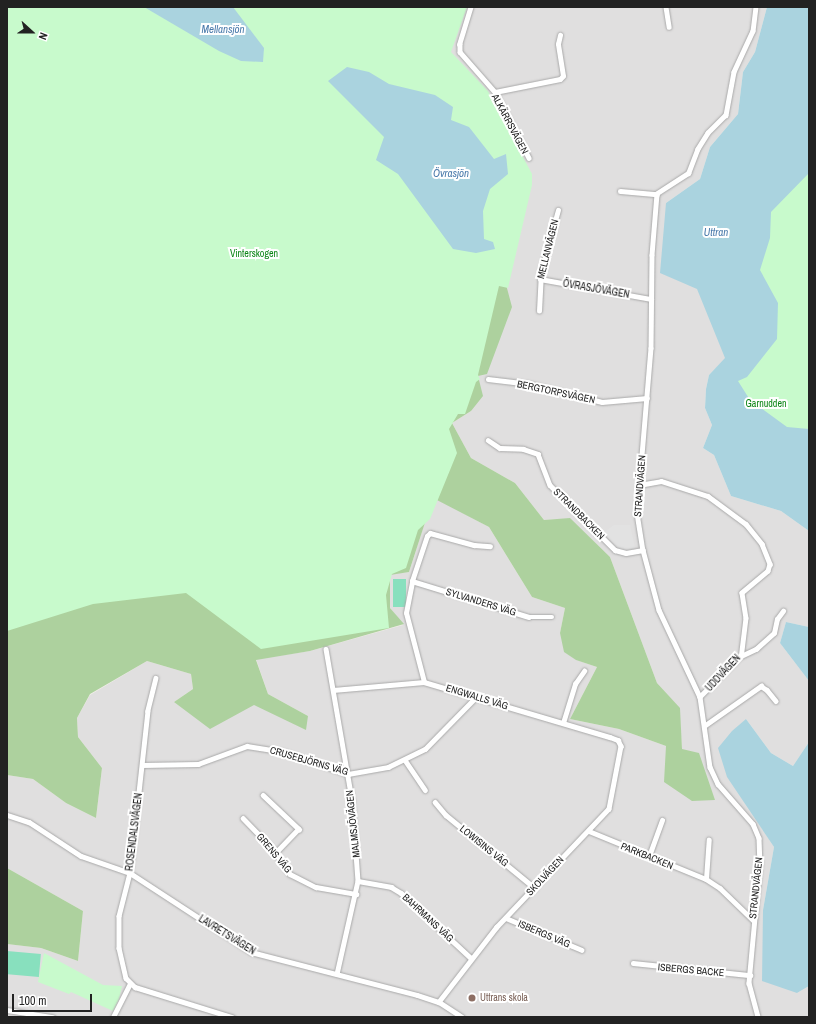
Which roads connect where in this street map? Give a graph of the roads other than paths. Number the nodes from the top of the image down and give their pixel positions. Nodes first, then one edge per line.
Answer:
1 (471, 7) edge
2 (666, 7) edge
3 (756, 7) edge
4 (669, 27) dead end
5 (560, 35) dead end
6 (494, 92) junction
7 (529, 158) dead end
8 (620, 191) dead end
9 (657, 194) junction
10 (558, 210) dead end
11 (540, 279) junction
12 (651, 299) junction
13 (539, 311) dead end
14 (488, 380) dead end
15 (647, 398) junction
16 (488, 440) dead end
17 (639, 485) junction
18 (490, 546) dead end
19 (643, 550) junction
20 (412, 581) junction
21 (783, 611) dead end
22 (552, 617) dead end
23 (326, 649) dead end
24 (741, 656) junction
25 (584, 671) dead end
26 (156, 678) dead end
27 (424, 682) junction
28 (333, 690) junction
29 (476, 697) junction
30 (700, 697) junction
31 (776, 702) dead end
32 (563, 723) junction
33 (704, 726) junction
34 (618, 740) joint
35 (405, 760) junction
36 (142, 765) junction
37 (348, 774) junction
38 (425, 790) dead end
39 (263, 795) dead end
40 (435, 802) dead end
41 (7, 815) edge
42 (243, 818) dead end
43 (662, 820) dead end
44 (589, 831) junction
45 (709, 840) dead end
46 (276, 853) junction
47 (649, 856) junction
48 (130, 873) junction
49 (706, 879) junction
50 (358, 881) junction
51 (535, 888) junction
52 (356, 894) junction
53 (506, 918) junction
54 (753, 920) junction
55 (582, 950) dead end
56 (471, 958) junction
57 (633, 963) dead end
58 (337, 974) junction
59 (750, 975) junction
60 (130, 984) junction
61 (439, 1002) junction
62 (7, 1010) edge
63 (52, 1017) edge
64 (113, 1017) edge
65 (232, 1017) edge
66 (462, 1017) edge
67 (758, 1017) edge

1 - 6 street, ALKÄRRSVÄGEN
2 - 4 street
3 - 9 street
5 - 6 street
6 - 7 street, ALKÄRRSVÄGEN
8 - 9 street
9 - 12 street, STRANDVÄGEN
10 - 11 street, MELLANVÄGEN
11 - 12 street, ÖVRASJÖVÄGEN
11 - 13 street, MELLANVÄGEN
12 - 15 street, STRANDVÄGEN
14 - 15 street, BERGTORPSVÄGEN
15 - 17 street, STRANDVÄGEN
16 - 19 street, STRANDBACKEN
17 - 19 street, STRANDVÄGEN
17 - 24 street, UDDVÄGEN
18 - 20 street
19 - 30 street, STRANDVÄGEN
20 - 22 street, SYLVANDERS VÄG
20 - 27 street
21 - 24 street
23 - 28 street, MALMSJÖVÄGEN
24 - 30 street, UDDVÄGEN
25 - 32 street
26 - 36 street, ROSENDALSVÄGEN
27 - 28 street, ENGWALLS VÄG
27 - 29 street, ENGWALLS VÄG
28 - 37 street, MALMSJÖVÄGEN
29 - 32 street, ENGWALLS VÄG
29 - 35 street, CRUSEBJÖRNS VÄG
30 - 33 street, STRANDVÄGEN
31 - 33 street
32 - 34 street, ENGWALLS VÄG
33 - 54 street, STRANDVÄGEN
34 - 44 street, SKOLVÄGEN
35 - 37 street, CRUSEBJÖRNS VÄG
35 - 38 street
36 - 37 street, CRUSEBJÖRNS VÄG
36 - 48 street, ROSENDALSVÄGEN
37 - 50 street, MALMSJÖVÄGEN
39 - 46 street
40 - 51 street, LOWISINS VÄG
41 - 48 street, LAVRETSVÄGEN
42 - 46 street, GRENS VÄG
43 - 47 street
44 - 47 street, PARKBACKEN
44 - 51 street, SKOLVÄGEN
45 - 49 street
46 - 52 street, GRENS VÄG
47 - 49 street, PARKBACKEN
48 - 58 street, LAVRETSVÄGEN
48 - 60 street, ROSENDALSVÄGEN
49 - 54 street, PARKBACKEN
50 - 52 street, MALMSJÖVÄGEN
50 - 56 street, BAHRMANS VÄG
51 - 53 street, SKOLVÄGEN
52 - 58 street, MALMSJÖVÄGEN
53 - 55 street, ISBERGS VÄG
53 - 56 street, SKOLVÄGEN
54 - 59 street, STRANDVÄGEN
56 - 61 street, SKOLVÄGEN
57 - 59 street, ISBERGS BACKE
58 - 61 street, LAVRETSVÄGEN
59 - 67 street, STRANDVÄGEN
60 - 64 street
60 - 65 street
61 - 66 street, LAVRETSVÄGEN
62 - 63 street

